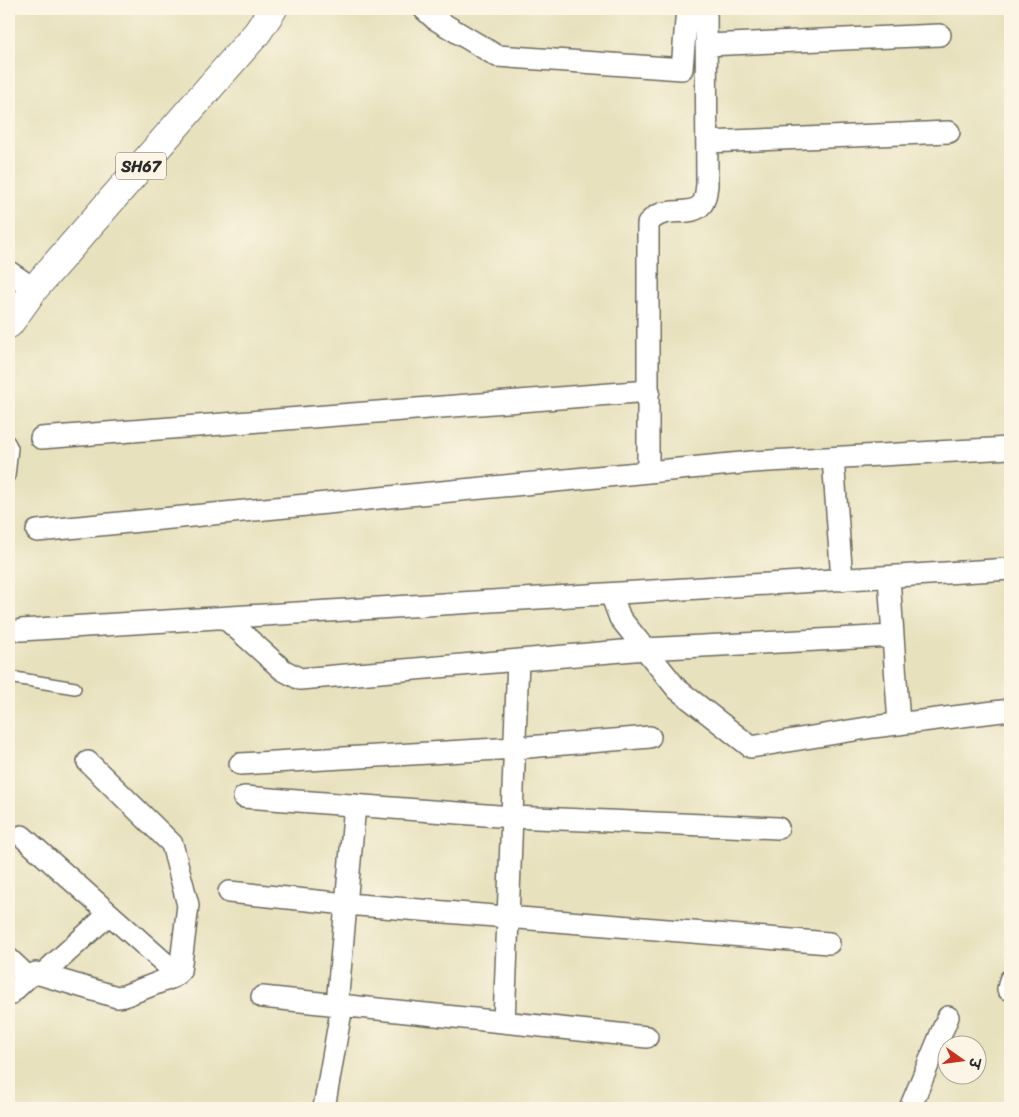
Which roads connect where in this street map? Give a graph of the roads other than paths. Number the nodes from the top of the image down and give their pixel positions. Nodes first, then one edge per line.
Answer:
1 (273, 9) edge
2 (424, 9) edge
3 (688, 9) edge
4 (706, 9) edge
5 (940, 35) dead end
6 (706, 45) junction
7 (949, 132) dead end
8 (707, 142) junction
9 (9, 272) edge
10 (34, 289) junction
11 (9, 324) edge
12 (649, 391) junction
13 (41, 438) dead end
14 (9, 442) edge
15 (1010, 448) edge
16 (833, 458) junction
17 (648, 472) junction
18 (9, 476) edge
19 (37, 531) dead end
20 (1010, 569) edge
21 (889, 577) junction
22 (842, 580) junction
23 (611, 594) junction
24 (225, 618) junction
25 (21, 630) dead end
26 (893, 636) junction
27 (644, 649) junction
28 (518, 660) junction
29 (9, 677) edge
30 (75, 688) dead end
31 (1010, 710) edge
32 (899, 724) junction
33 (650, 737) dead end
34 (515, 748) junction
35 (88, 762) dead end
36 (240, 764) dead end
37 (244, 796) dead end
38 (355, 805) junction
39 (512, 817) junction
40 (778, 828) dead end
41 (22, 836) dead end
42 (229, 892) dead end
43 (346, 904) junction
44 (109, 914) junction
45 (508, 917) junction
46 (829, 943) dead end
47 (9, 959) edge
48 (177, 974) junction
49 (36, 976) junction
50 (9, 995) edge
51 (262, 997) dead end
52 (340, 1005) junction
53 (948, 1016) dead end
54 (504, 1022) junction
55 (647, 1037) dead end
56 (324, 1108) edge
57 (910, 1108) edge

1 - 10 main road, SH67
2 - 3 street
4 - 6 street
5 - 6 street
6 - 8 street
7 - 8 street
8 - 12 street
9 - 10 street
10 - 11 main road, SH67
12 - 13 street
12 - 17 street
14 - 18 lane
15 - 16 street
16 - 17 street
16 - 22 street
17 - 19 street
20 - 21 street
21 - 22 street
21 - 26 street
22 - 23 street
23 - 24 street
23 - 27 street
24 - 25 street
24 - 28 street
26 - 27 street
26 - 32 street
27 - 28 street
27 - 32 street
28 - 34 street
29 - 30 lane
31 - 32 street
33 - 34 street
34 - 36 street
34 - 39 street
35 - 48 street
37 - 38 street
38 - 39 street
38 - 43 street
39 - 40 street
39 - 45 street
41 - 44 street
42 - 43 street
43 - 45 street
43 - 52 street
44 - 48 street
44 - 49 street
45 - 46 street
45 - 54 street
47 - 49 street
48 - 49 street
49 - 50 street
51 - 52 street
52 - 54 street
52 - 56 street
53 - 57 street
54 - 55 street

